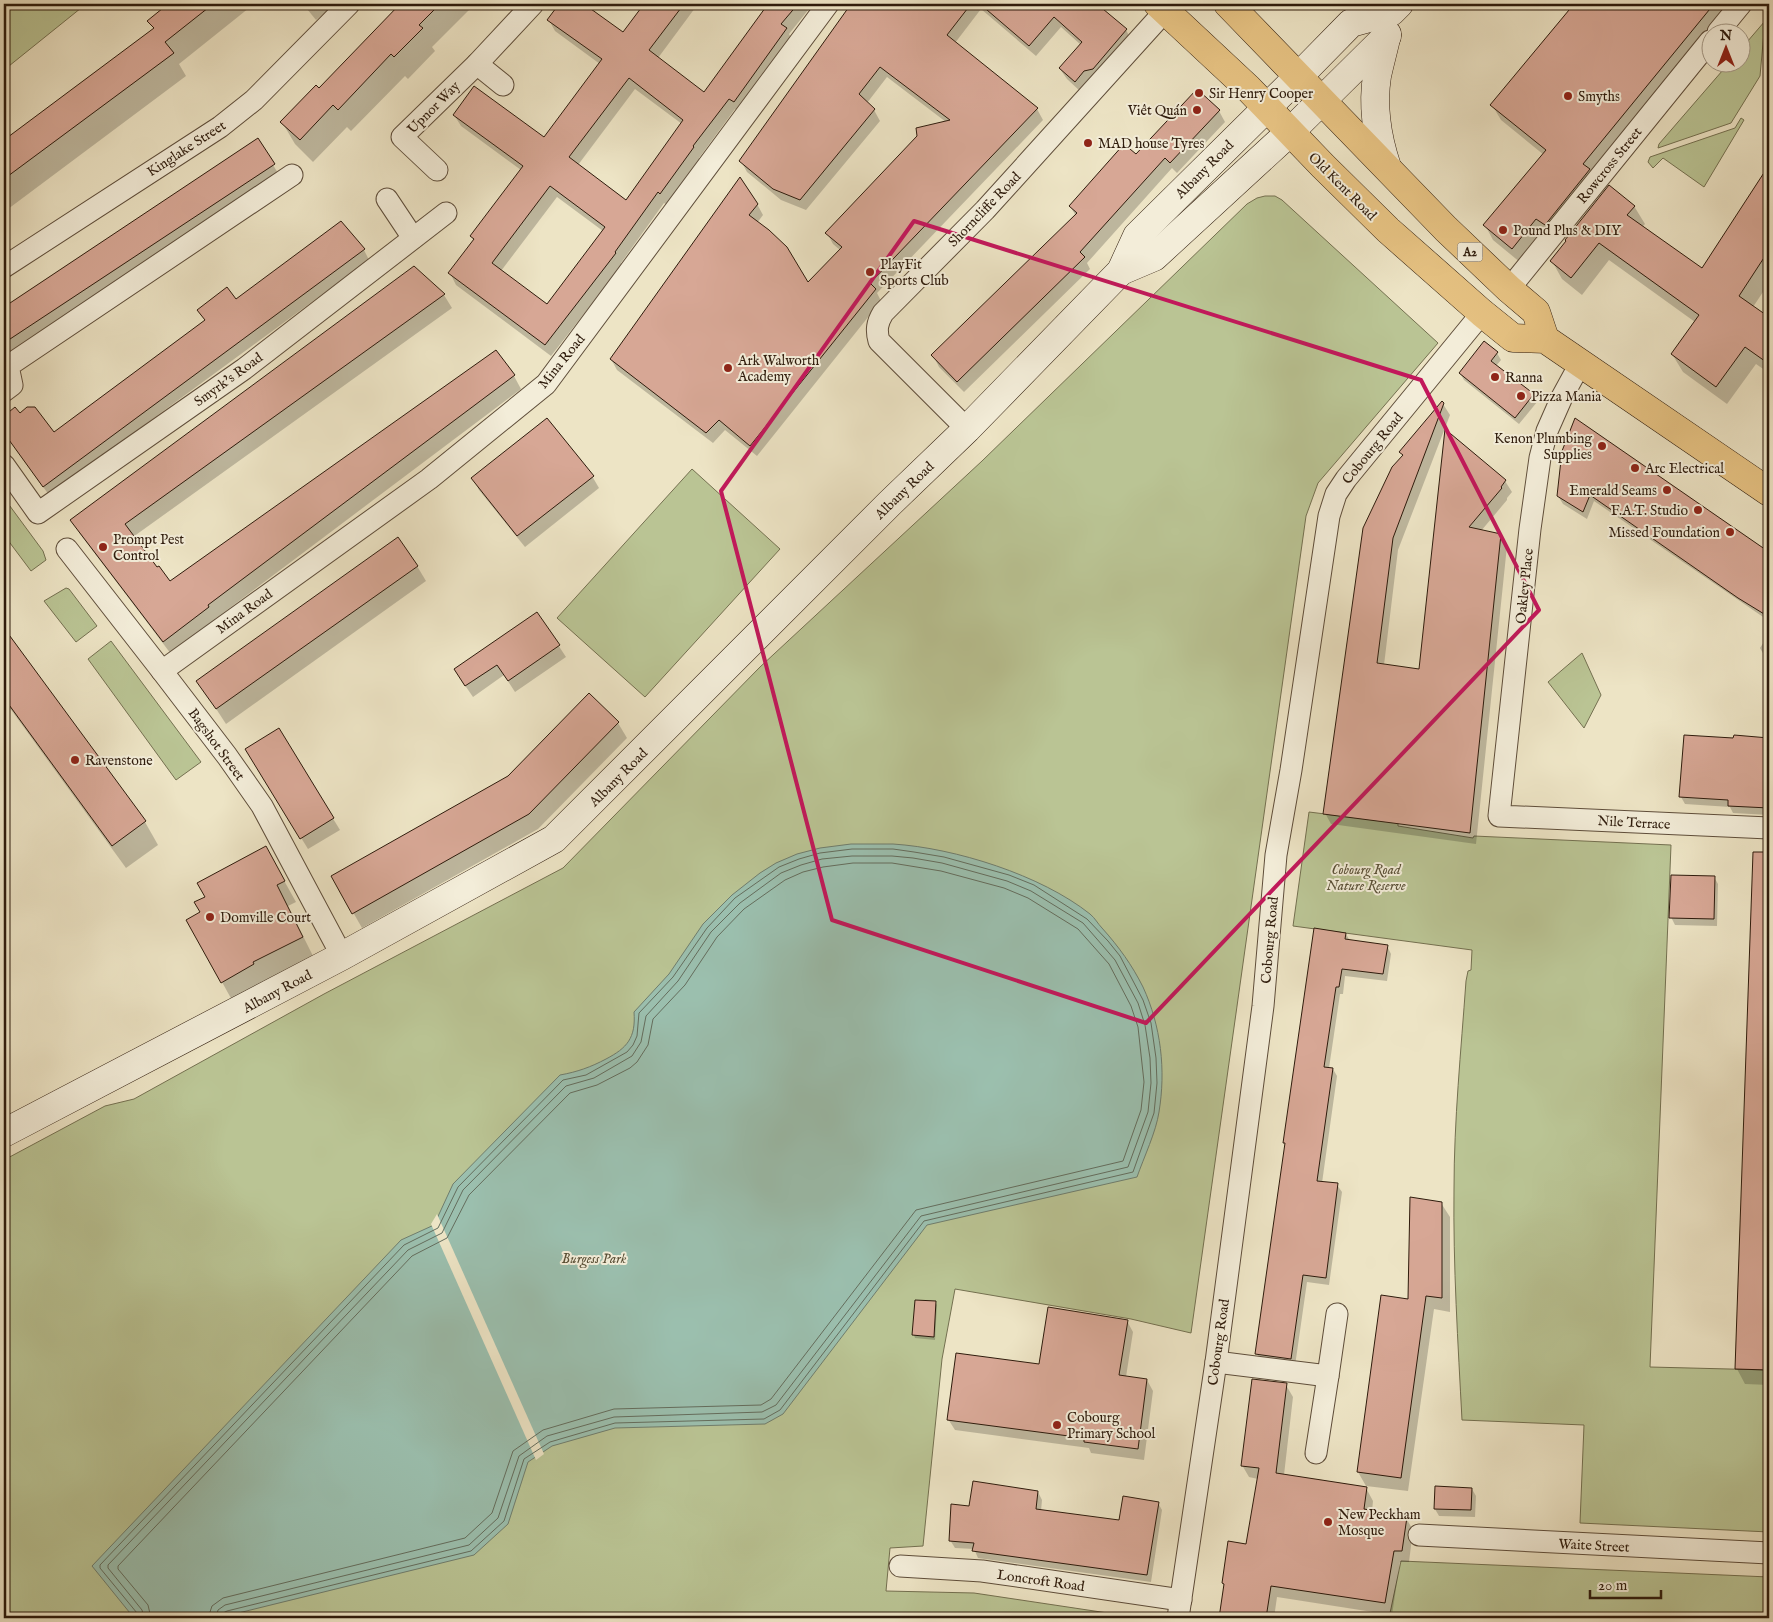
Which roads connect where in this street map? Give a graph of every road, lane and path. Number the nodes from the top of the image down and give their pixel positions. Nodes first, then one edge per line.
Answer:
1 (349, 4) edge
2 (533, 4) edge
3 (828, 4) edge
4 (1228, 4) edge
5 (1741, 4) edge
6 (1162, 7) edge
7 (1392, 17) edge
8 (1726, 22) edge
9 (1700, 53) edge
10 (476, 64) junction
11 (1299, 76) junction
12 (503, 85) dead end
13 (1322, 100) junction
14 (1266, 107) junction
15 (1290, 132) junction
16 (1387, 168) junction
17 (438, 170) dead end
18 (292, 175) dead end
19 (387, 199) dead end
20 (446, 213) dead end
21 (412, 238) junction
22 (4, 267) edge
23 (1121, 271) junction
24 (1509, 289) junction
25 (1482, 313) junction
26 (1545, 339) junction
27 (1580, 364) junction
28 (4, 391) edge
29 (967, 429) junction
30 (4, 465) edge
31 (1769, 492) edge
32 (66, 548) dead end
33 (162, 670) junction
34 (1499, 816) joint
35 (1769, 828) edge
36 (342, 956) junction
37 (4, 1133) edge
38 (1337, 1314) dead end
39 (1216, 1362) junction
40 (1328, 1376) junction
41 (1316, 1453) dead end
42 (1418, 1535) dead end
43 (1769, 1553) edge
44 (900, 1566) dead end
45 (1180, 1609) edge

1 - 22 street, Kinglake Street
2 - 10 street, Upnor Way
3 - 33 street, Mina Road
4 - 11 highway, A2
5 - 8 street
6 - 14 highway, Old Kent Road
6 - 29 street, Shorncliffe Road
7 - 11 main road, Albany Road
7 - 13 main road, Albany Road
7 - 16 main road
9 - 24 street, Rowcross Street
10 - 12 street
10 - 17 street, Upnor Way
11 - 13 highway, A2
11 - 14 main road, Albany Road
13 - 15 main road, Albany Road
13 - 16 highway, A2
14 - 15 highway, Old Kent Road
14 - 23 main road, Albany Road
15 - 23 main road, Albany Road
15 - 25 highway, Old Kent Road
16 - 24 highway, A2
18 - 28 street
19 - 21 street
20 - 21 street, Smyrk's Road
21 - 30 street, Smyrk's Road
23 - 29 main road, Albany Road
24 - 26 highway, A2
25 - 26 highway, Old Kent Road
25 - 39 street, Cobourg Road
26 - 27 highway
27 - 31 highway
27 - 34 street, Oakley Place
29 - 36 main road, Albany Road
32 - 33 street, Bagshot Street
33 - 36 street, Bagshot Street
34 - 35 street, Nile Terrace
36 - 37 main road, Albany Road
38 - 40 street
39 - 40 street
39 - 45 street, Cobourg Road
40 - 41 street
42 - 43 street, Waite Street
44 - 45 street, Loncroft Road

